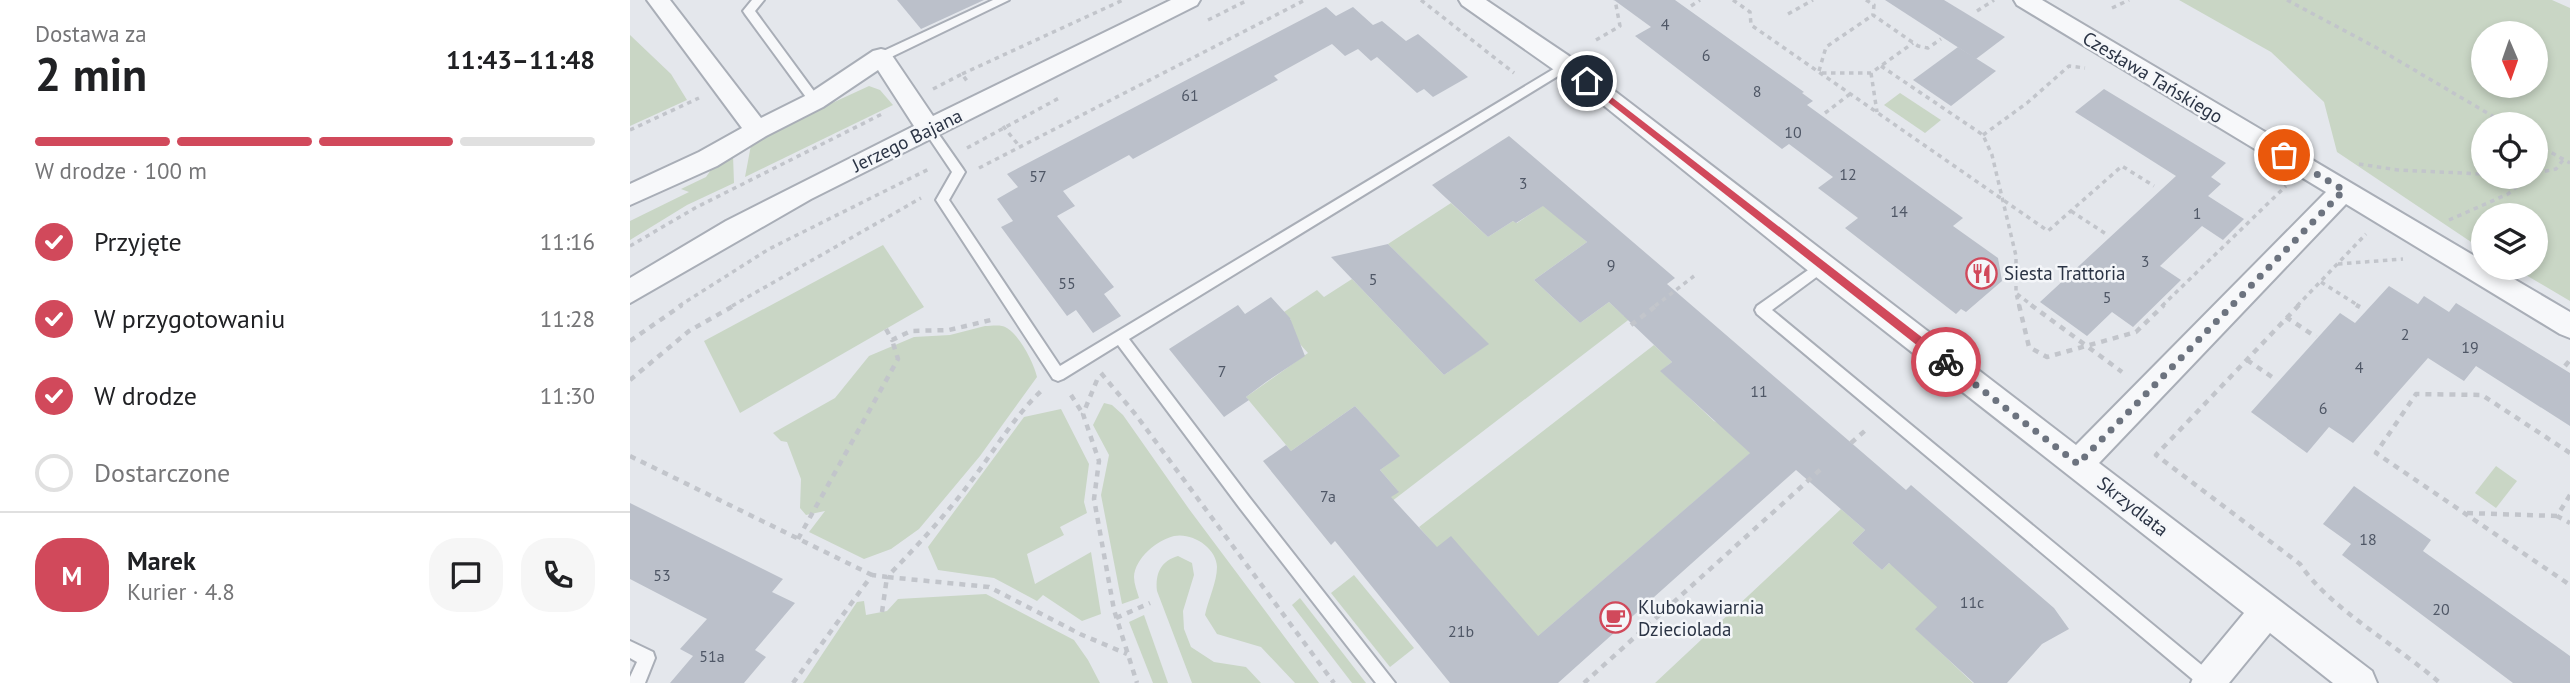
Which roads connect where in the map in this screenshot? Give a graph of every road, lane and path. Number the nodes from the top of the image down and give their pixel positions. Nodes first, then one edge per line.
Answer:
1 (658, 0) edge
2 (758, 0) edge
3 (1003, 0) edge
4 (1123, 0) edge
5 (1189, 0) edge
6 (1421, 0) edge
7 (1470, 0) edge
8 (1615, 0) edge
9 (1700, 0) edge
10 (1733, 0) edge
11 (1814, 0) edge
12 (1866, 0) edge
13 (1994, 0) edge
14 (2025, 0) edge
15 (2129, 0) edge
16 (2287, 0) edge
17 (1691, 6) dead end
18 (2112, 8) dead end
19 (1977, 11) dead end
20 (1788, 14) dead end
21 (1873, 15) junction
22 (1941, 39) dead end
23 (1596, 40) dead end
24 (1913, 43) junction
25 (881, 57) junction
26 (1567, 65) junction
27 (1881, 66) junction
28 (2096, 69) dead end
29 (1820, 72) junction
30 (1871, 73) junction
31 (962, 74) dead end
32 (1531, 88) junction
33 (1850, 94) junction
34 (909, 100) junction
35 (815, 101) junction
36 (1877, 112) junction
37 (2486, 112) edge
38 (1825, 113) dead end
39 (929, 129) junction
40 (757, 130) junction
41 (1983, 135) junction
42 (2548, 151) edge
43 (949, 158) junction
44 (2563, 160) junction
45 (2570, 163) edge
46 (2306, 168) junction
47 (2548, 171) edge
48 (2471, 173) edge
49 (2346, 176) junction
50 (2154, 186) dead end
51 (2514, 189) edge
52 (630, 195) edge
53 (2003, 200) junction
54 (2071, 211) junction
55 (2385, 215) junction
56 (2106, 234) dead end
57 (2424, 239) junction
58 (630, 246) edge
59 (2448, 253) junction
60 (2338, 264) junction
61 (1821, 266) junction
62 (1693, 276) dead end
63 (2321, 282) junction
64 (630, 292) edge
65 (2017, 293) junction
66 (2360, 307) dead end
67 (1016, 313) junction
68 (2286, 317) junction
69 (1631, 325) dead end
70 (2570, 326) edge
71 (886, 329) dead end
72 (1120, 337) junction
73 (2315, 337) dead end
74 (891, 340) junction
75 (630, 341) edge
76 (2090, 346) junction
77 (1089, 357) junction
78 (2247, 360) junction
79 (2570, 360) edge
80 (2565, 366) dead end
81 (1100, 372) junction
82 (1058, 375) junction
83 (2130, 379) dead end
84 (2275, 379) dead end
85 (2570, 453) edge
86 (630, 456) edge
87 (2078, 464) junction
88 (1821, 469) dead end
89 (2570, 495) edge
90 (2467, 513) junction
91 (2557, 516) junction
92 (2570, 523) edge
93 (798, 539) junction
94 (872, 575) junction
95 (887, 577) junction
96 (2570, 585) edge
97 (1150, 603) dead end
98 (2267, 610) junction
99 (882, 612) dead end
100 (1116, 618) junction
101 (630, 649) edge
102 (1128, 654) junction
103 (2208, 682) edge
104 (636, 683) edge
105 (793, 683) edge
106 (1137, 683) edge
107 (1334, 683) edge
108 (1387, 683) edge
109 (1584, 683) edge
110 (2360, 683) edge
111 (2440, 683) edge

1 - 40 street
2 - 35 lane
3 - 25 lane
4 - 31 path
5 - 39 street, Jerzego Bajana
6 - 32 path
7 - 26 street, Skrzydlata
8 - 23 path
9 - 17 path
10 - 29 path
11 - 20 path
12 - 21 path
13 - 19 path
14 - 46 street, Czesława Tańskiego
15 - 18 path
16 - 37 path
21 - 24 path
21 - 29 path
22 - 24 path
24 - 27 path
25 - 34 street
25 - 35 street
26 - 32 lane
26 - 61 street, Skrzydlata
27 - 30 path
27 - 41 path
28 - 41 path
29 - 30 path
29 - 33 path
30 - 36 path
32 - 72 lane
33 - 36 path
33 - 38 path
34 - 39 street
34 - 58 path
35 - 40 street
36 - 53 path
39 - 43 lane
39 - 64 street, Jerzego Bajana
40 - 52 street
41 - 53 path
42 - 44 path
43 - 67 lane
43 - 75 path
44 - 45 path
44 - 47 path
46 - 49 street, Czesława Tańskiego
46 - 76 path
48 - 49 path
49 - 55 street, Czesława Tańskiego
49 - 87 street
50 - 54 path
51 - 57 path
53 - 54 path
53 - 65 path
54 - 56 path
55 - 57 street, Czesława Tańskiego
55 - 60 path
57 - 59 street, Czesława Tańskiego
59 - 60 path
59 - 70 street, Czesława Tańskiego
60 - 63 path
61 - 87 street, Skrzydlata
61 - 103 lane
62 - 69 path
63 - 66 path
63 - 68 path
65 - 76 path
65 - 76 path
67 - 74 path
67 - 82 lane
68 - 73 path
68 - 78 path
71 - 74 path
72 - 77 lane
72 - 108 lane
74 - 93 path
76 - 83 path
77 - 81 path
77 - 82 lane
78 - 84 path
78 - 111 path
79 - 80 path
81 - 100 path
81 - 107 path
82 - 95 path
85 - 90 path
86 - 93 path
87 - 98 street, Skrzydlata
88 - 109 path
89 - 91 path
90 - 91 path
90 - 96 path
91 - 92 path
93 - 94 path
94 - 95 path
94 - 105 path
95 - 99 path
95 - 102 path
97 - 100 path
98 - 103 street
98 - 110 street, Skrzydlata
100 - 102 path
101 - 104 lane
102 - 106 path

